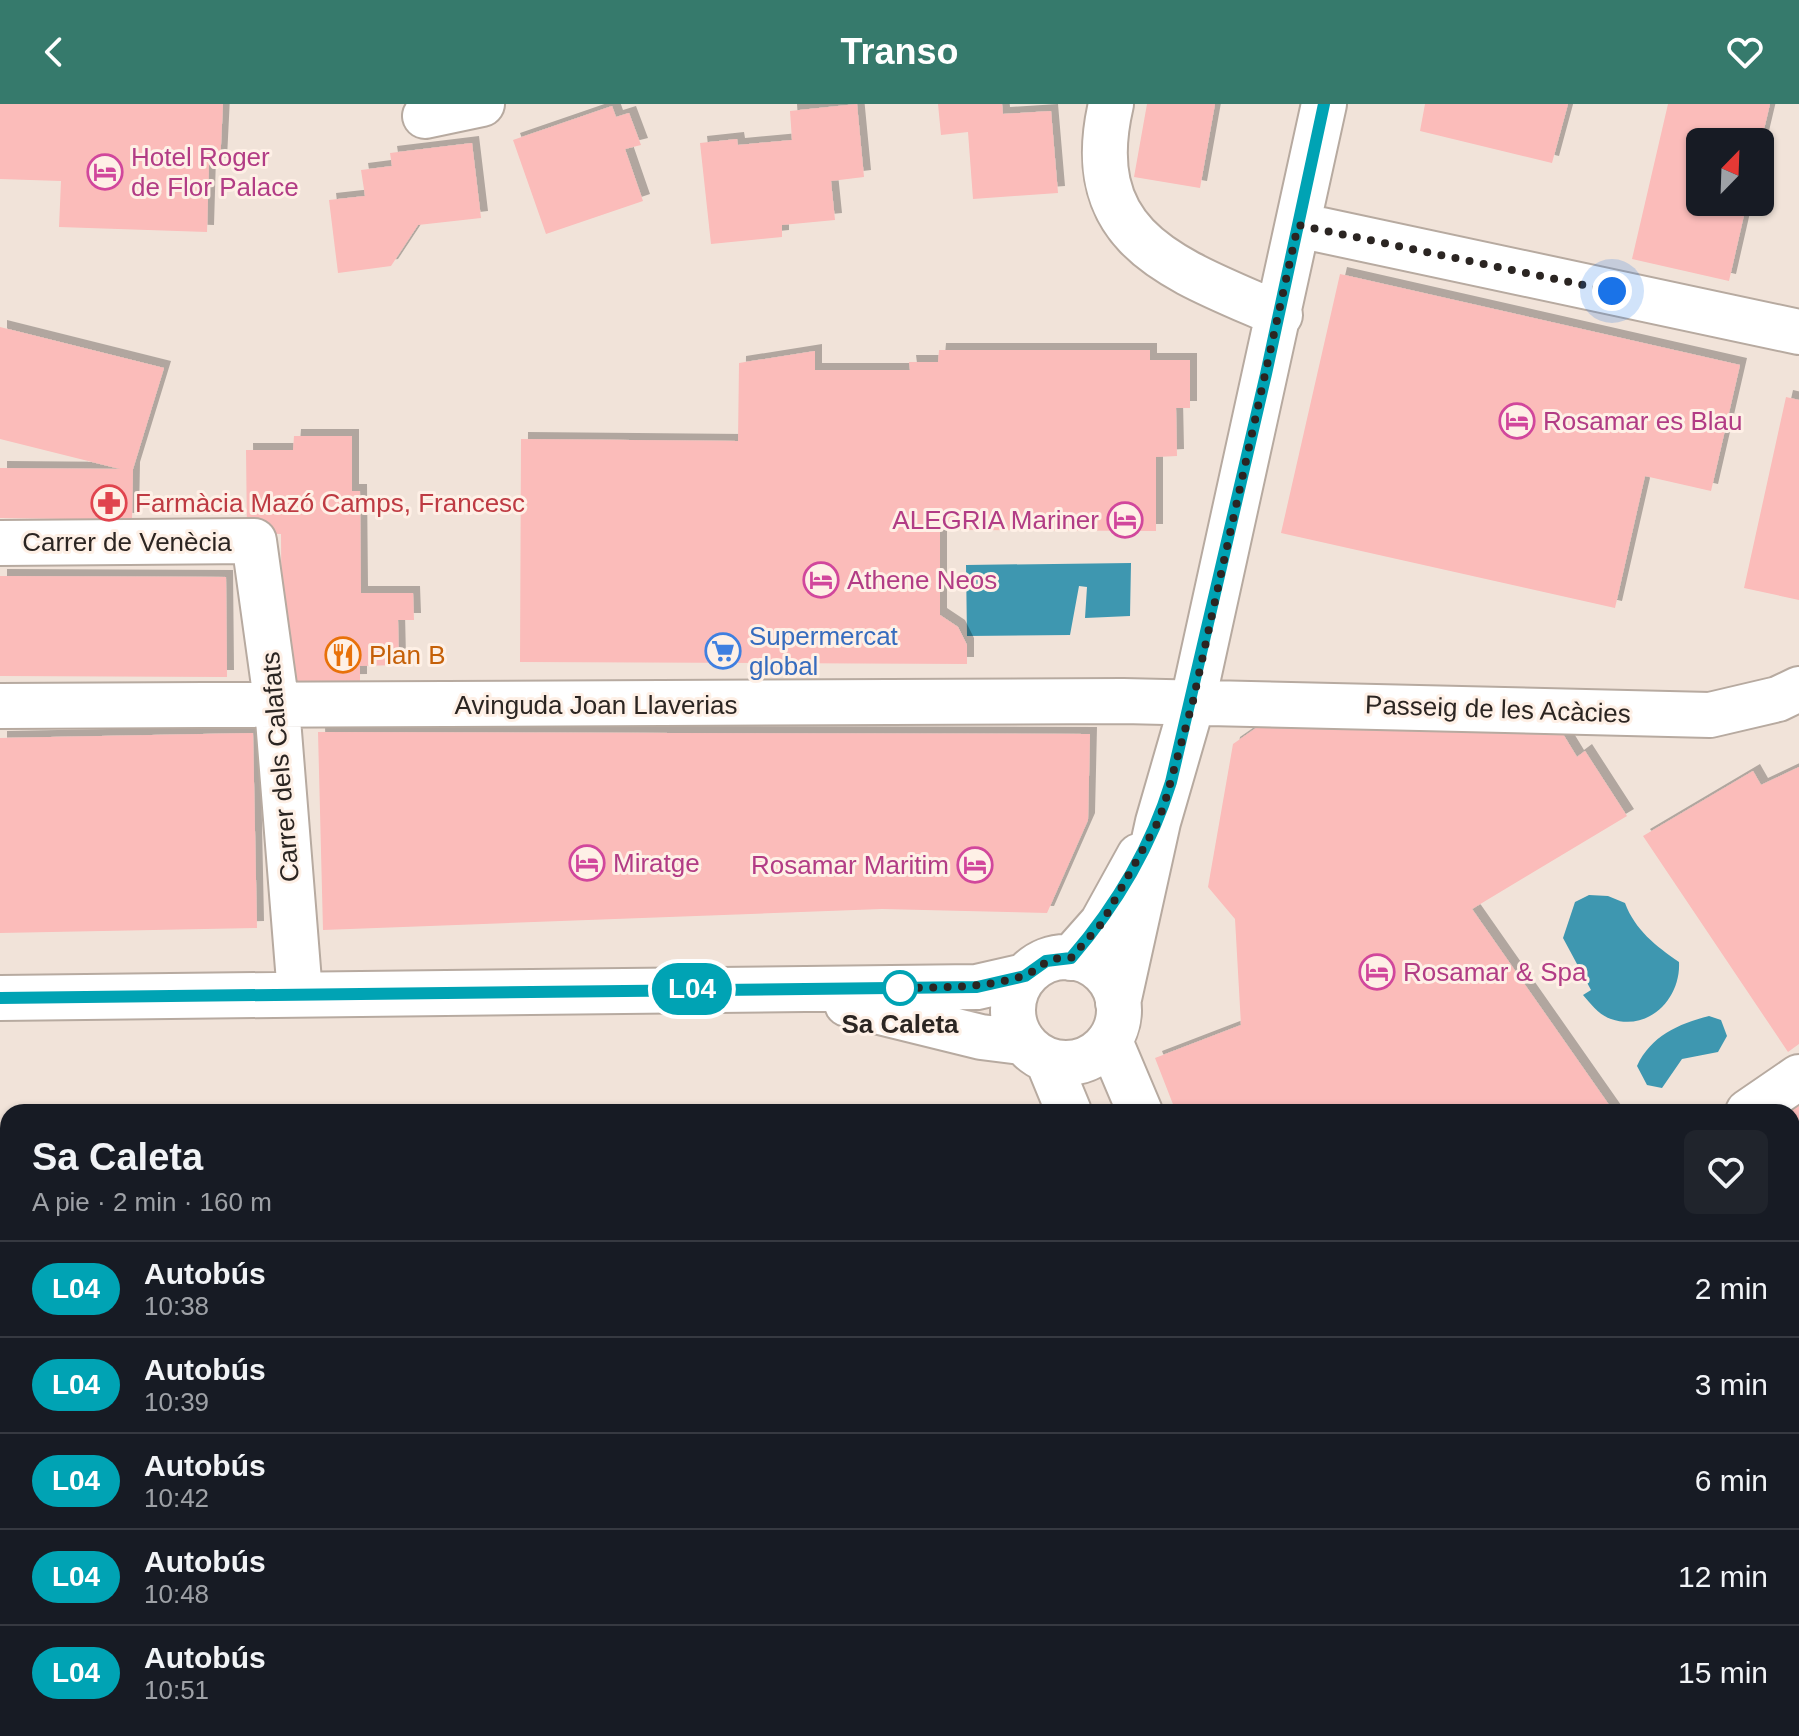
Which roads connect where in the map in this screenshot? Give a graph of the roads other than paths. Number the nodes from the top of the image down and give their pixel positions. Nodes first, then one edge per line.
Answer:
1 (482, 104) edge
2 (1111, 104) edge
3 (1324, 104) edge
4 (425, 116) dead end
5 (1298, 225) junction
6 (1280, 315) junction
7 (1799, 332) edge
8 (254, 541) joint
9 (0, 543) edge
10 (1799, 689) edge
11 (1193, 701) junction
12 (0, 706) edge
13 (277, 707) junction
14 (1158, 822) junction
15 (1071, 958) junction
16 (1025, 976) junction
17 (786, 989) junction
18 (300, 994) junction
19 (0, 998) edge
20 (1114, 1022) junction
21 (1035, 1051) junction
22 (1799, 1077) edge
23 (1065, 1104) edge
24 (1138, 1104) edge
25 (1760, 1104) edge

1 - 4 street
2 - 6 street
3 - 5 street
5 - 6 street
5 - 7 street
6 - 11 street
8 - 9 street, Carrer de Venècia
8 - 13 street, Carrer dels Calafats
10 - 11 street, Passeig de les Acàcies
11 - 13 street, Avinguda Joan Llaverias
11 - 14 street
12 - 13 street, Avinguda Joan Llaverias
13 - 18 street, Carrer dels Calafats
14 - 15 street
14 - 20 street
15 - 16 street
15 - 20 street
16 - 17 street
16 - 21 street
17 - 18 street
17 - 21 street
18 - 19 street
20 - 21 street
20 - 24 street
21 - 23 street
22 - 25 street

